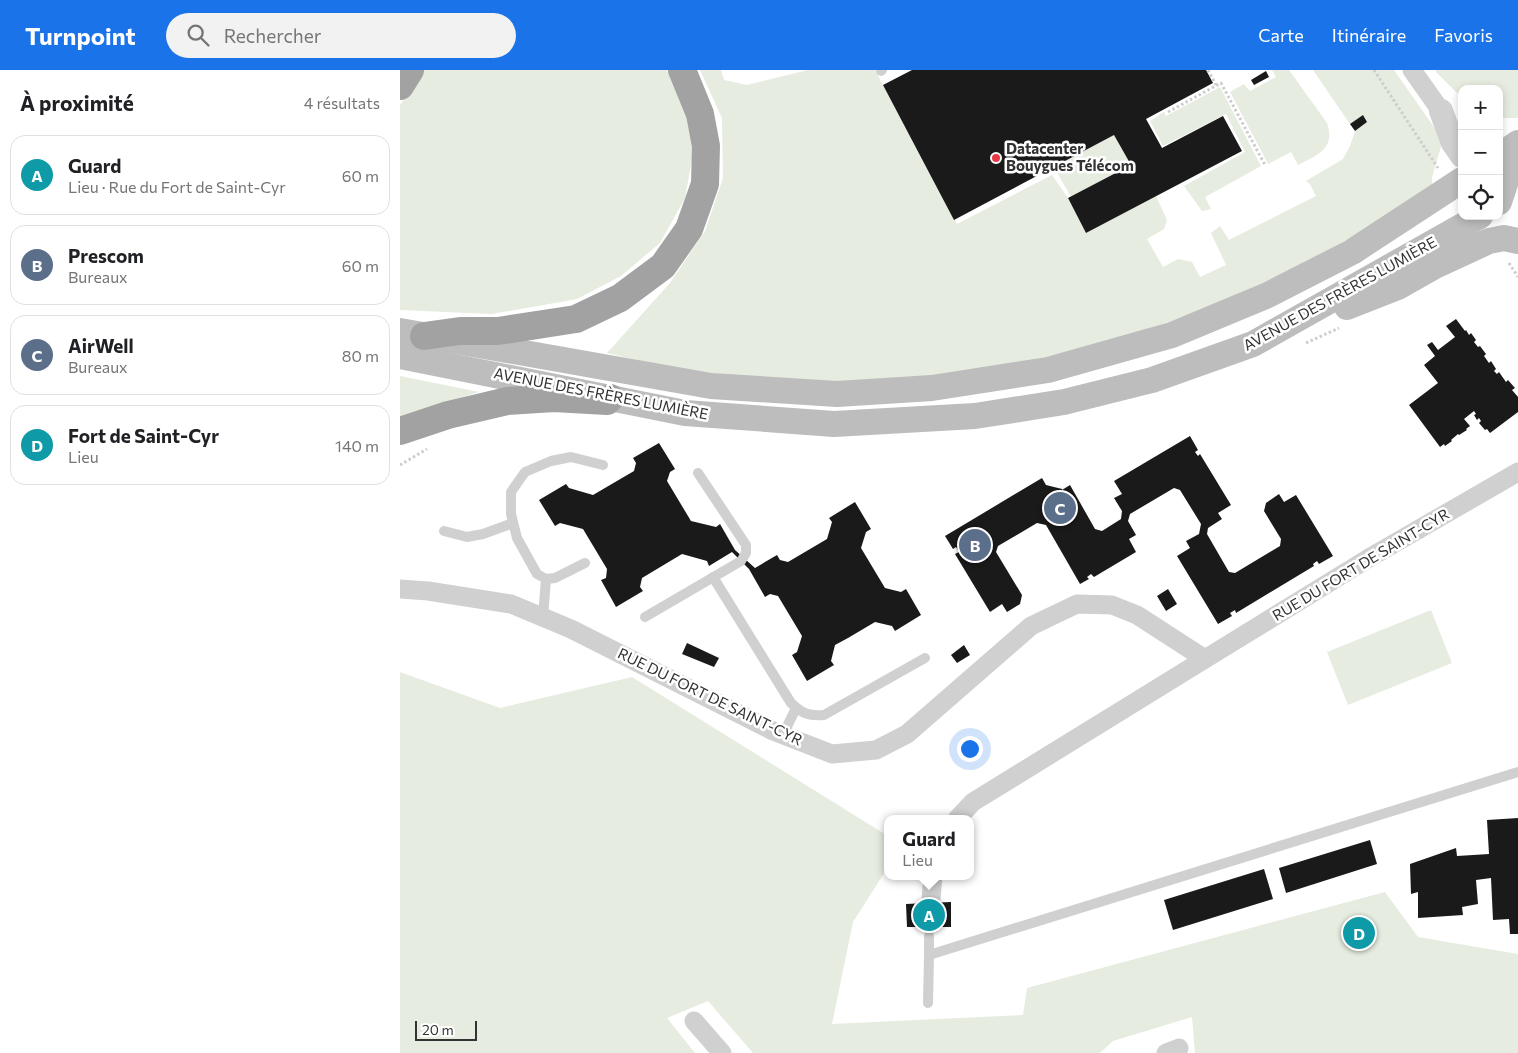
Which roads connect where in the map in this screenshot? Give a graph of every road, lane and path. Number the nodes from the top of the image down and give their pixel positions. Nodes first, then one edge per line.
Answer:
1 (410, 70) edge
2 (682, 70) edge
3 (1208, 70) edge
4 (1374, 70) edge
5 (1412, 70) edge
6 (1216, 85) junction
7 (400, 86) edge
8 (1440, 110) junction
9 (1168, 112) dead end
10 (1458, 121) edge
11 (1458, 150) edge
12 (1509, 164) edge
13 (1265, 166) dead end
14 (1450, 175) edge
15 (1503, 189) edge
16 (1503, 209) edge
17 (1458, 212) edge
18 (1473, 220) edge
19 (1518, 226) edge
20 (1512, 250) edge
21 (1518, 277) edge
22 (1356, 286) junction
23 (412, 333) edge
24 (1254, 344) junction
25 (400, 356) edge
26 (610, 398) junction
27 (400, 431) edge
28 (603, 465) dead end
29 (1518, 472) edge
30 (698, 473) dead end
31 (513, 523) junction
32 (444, 531) dead end
33 (585, 563) dead end
34 (713, 577) junction
35 (546, 579) junction
36 (400, 589) edge
37 (645, 617) dead end
38 (543, 618) junction
39 (925, 658) dead end
40 (1205, 659) junction
41 (796, 708) junction
42 (783, 735) junction
43 (1518, 772) edge
44 (961, 815) edge
45 (933, 880) edge
46 (931, 898) dead end
47 (929, 936) dead end
48 (929, 955) junction
49 (928, 1003) dead end
50 (694, 1021) dead end
51 (722, 1053) edge

1 - 7 highway
2 - 23 highway
3 - 6 path
4 - 14 path
5 - 8 street
6 - 9 path
6 - 13 path
8 - 10 street
8 - 11 street
12 - 15 main road
14 - 23 main road, AVENUE DES FRÈRES LUMIÈRE
16 - 19 main road
17 - 22 main road
18 - 22 main road, AVENUE DES FRÈRES LUMIÈRE
20 - 21 path
20 - 24 main road
22 - 24 main road, AVENUE DES FRÈRES LUMIÈRE
24 - 26 main road, AVENUE DES FRÈRES LUMIÈRE
25 - 26 main road, AVENUE DES FRÈRES LUMIÈRE
26 - 27 highway
28 - 31 lane
29 - 40 street, RUE DU FORT DE SAINT-CYR
30 - 34 lane
31 - 32 lane
31 - 35 lane
33 - 35 lane
34 - 37 lane
34 - 41 lane
35 - 38 lane
36 - 38 street, RUE DU FORT DE SAINT-CYR
38 - 42 street, RUE DU FORT DE SAINT-CYR
39 - 41 lane
40 - 42 street, RUE DU FORT DE SAINT-CYR
40 - 44 street, RUE DU FORT DE SAINT-CYR
41 - 42 lane
43 - 48 lane
45 - 46 street
47 - 48 lane
48 - 49 lane
50 - 51 street

